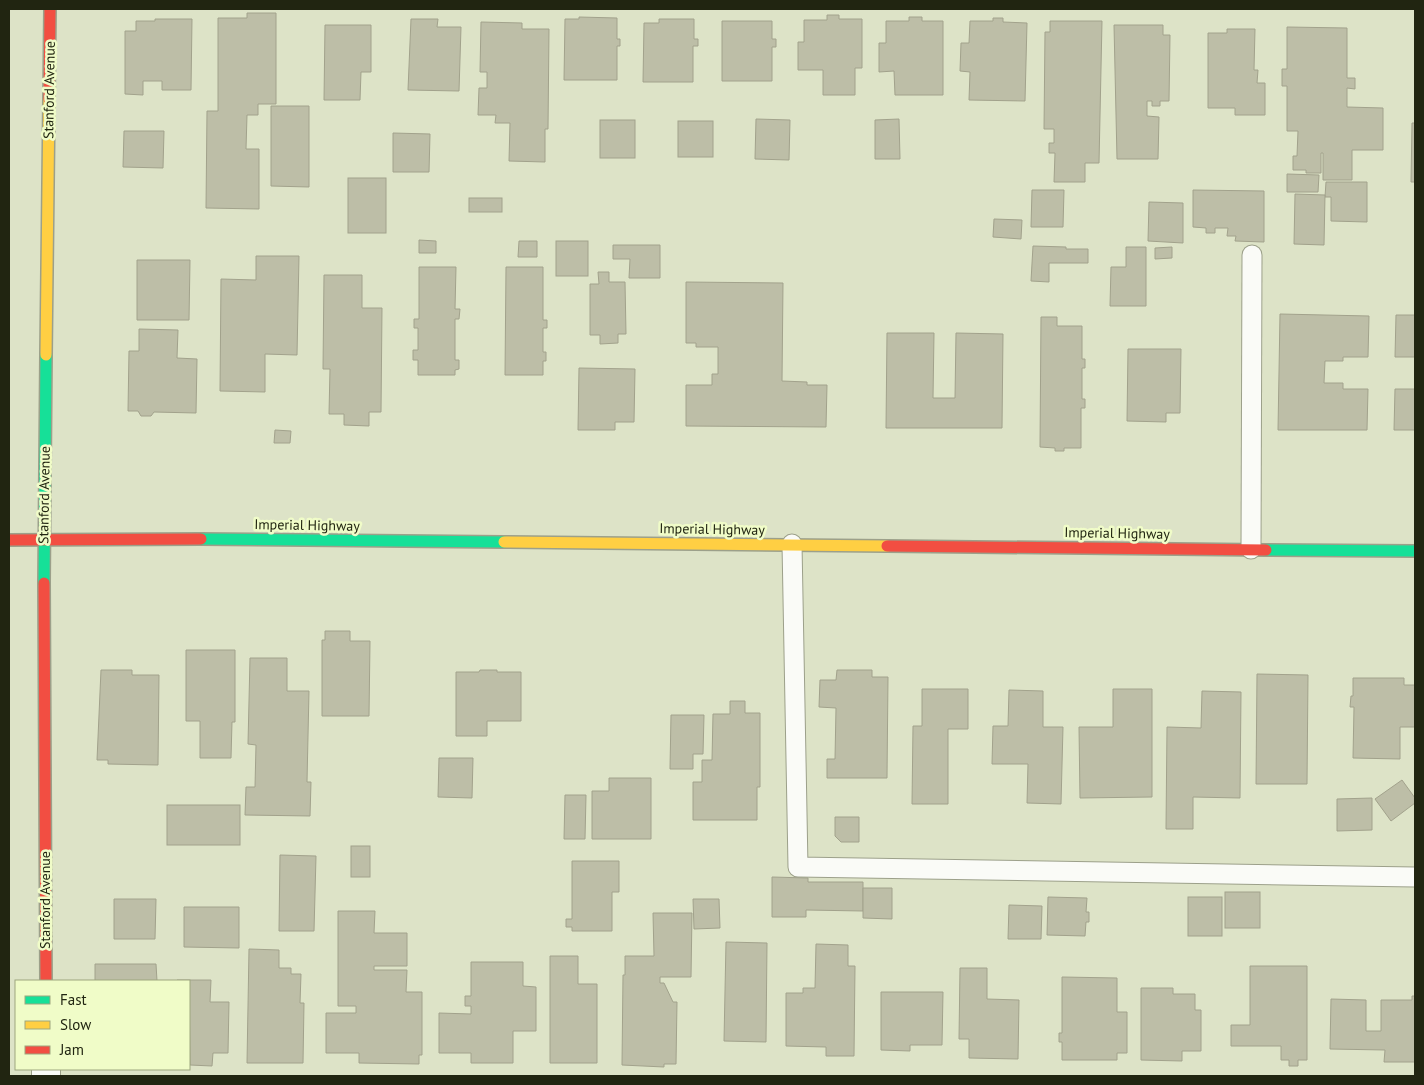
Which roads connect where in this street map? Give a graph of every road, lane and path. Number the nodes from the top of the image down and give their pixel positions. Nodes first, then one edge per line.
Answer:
1 (50, 9) edge
2 (1252, 255) dead end
3 (9, 540) edge
4 (44, 540) junction
5 (792, 544) junction
6 (1251, 549) junction
7 (1415, 551) edge
8 (1415, 877) edge
9 (46, 980) edge

1 - 4 main road, Stanford Avenue
2 - 6 lane
3 - 4 main road, Imperial Highway
4 - 5 main road, Imperial Highway
4 - 9 main road, Stanford Avenue
5 - 6 main road, Imperial Highway
5 - 8 lane
6 - 7 main road, Imperial Highway

